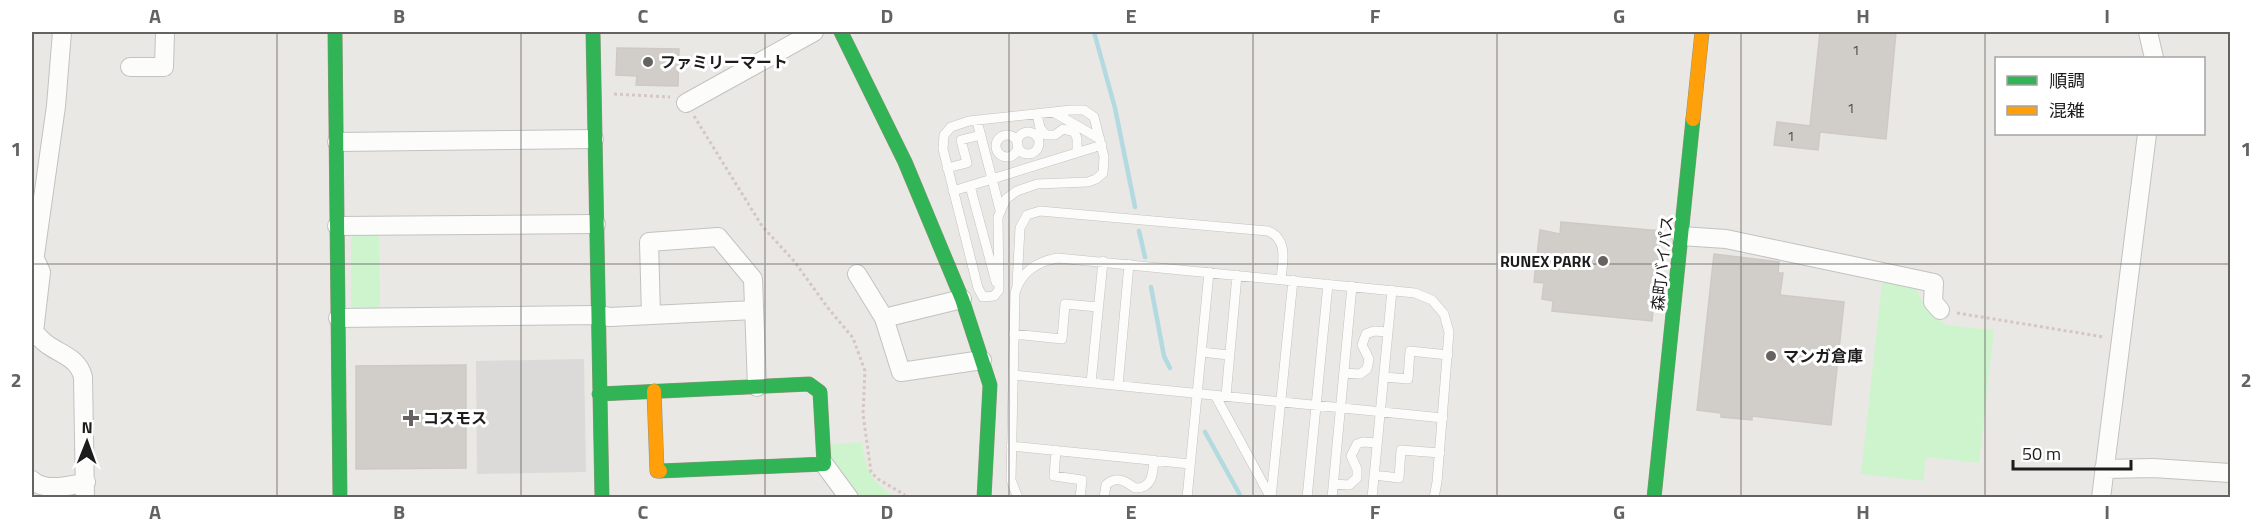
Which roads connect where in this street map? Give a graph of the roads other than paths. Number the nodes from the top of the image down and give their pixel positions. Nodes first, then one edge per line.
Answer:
1 (62, 32) edge
2 (165, 32) edge
3 (335, 32) edge
4 (593, 32) edge
5 (813, 32) edge
6 (841, 32) edge
7 (1702, 32) edge
8 (2148, 32) edge
9 (2154, 57) edge
10 (130, 67) dead end
11 (686, 103) road end
12 (1053, 112) junction
13 (1037, 114) junction
14 (1025, 115) junction
15 (1004, 118) junction
16 (977, 121) junction
17 (1027, 133) junction
18 (981, 135) junction
19 (1005, 135) junction
20 (2147, 135) edge
21 (594, 139) junction
22 (337, 142) junction
23 (1101, 142) junction
24 (1017, 144) junction
25 (1077, 152) junction
26 (947, 168) junction
27 (992, 179) junction
28 (970, 186) junction
29 (953, 191) junction
30 (1000, 210) junction
31 (596, 224) junction
32 (337, 226) junction
33 (1681, 236) junction
34 (1103, 261) junction
35 (1129, 264) junction
36 (33, 266) edge
37 (1209, 272) junction
38 (857, 274) dead end
39 (1237, 275) junction
40 (1281, 279) junction
41 (1293, 280) junction
42 (1328, 284) junction
43 (1352, 286) junction
44 (1017, 287) junction
45 (1392, 290) junction
46 (998, 292) junction
47 (962, 299) junction
48 (1098, 307) junction
49 (754, 310) junction
50 (1940, 310) road end
51 (597, 315) junction
52 (651, 315) junction
53 (338, 318) junction
54 (884, 318) junction
55 (1388, 332) junction
56 (1013, 334) junction
57 (1201, 352) junction
58 (1229, 355) junction
59 (1448, 355) junction
60 (982, 360) junction
61 (1344, 373) junction
62 (1012, 375) junction
63 (1384, 377) junction
64 (1091, 383) junction
65 (1118, 386) junction
66 (757, 387) junction
67 (654, 391) junction
68 (599, 393) junction
69 (1197, 393) junction
70 (1215, 395) junction
71 (1226, 396) junction
72 (1281, 402) junction
73 (1317, 405) junction
74 (1341, 408) junction
75 (1380, 412) junction
76 (1443, 418) junction
77 (1377, 443) junction
78 (1011, 446) junction
79 (1056, 450) junction
80 (1440, 453) junction
81 (1154, 460) junction
82 (824, 464) junction
83 (1190, 464) junction
84 (2104, 469) junction
85 (2230, 473) edge
86 (1374, 475) junction
87 (32, 480) edge
88 (1334, 484) junction
89 (86, 490) edge
90 (340, 498) edge
91 (602, 498) edge
92 (849, 498) edge
93 (984, 498) edge
94 (1018, 498) edge
95 (1080, 498) edge
96 (1104, 498) edge
97 (1187, 498) edge
98 (1271, 498) edge
99 (1307, 498) edge
100 (1332, 498) edge
101 (1372, 498) edge
102 (1434, 498) edge
103 (1654, 498) edge
104 (2101, 498) edge

1 - 36 street
2 - 10 street
3 - 22 street
4 - 21 street
5 - 11 street
6 - 47 street
7 - 33 street, 森町バイパス
8 - 9 street
12 - 13 lane
12 - 23 lane
12 - 23 lane
13 - 14 lane
13 - 25 lane
14 - 15 lane
14 - 17 lane
15 - 16 lane
15 - 19 lane
16 - 18 lane
16 - 26 lane
17 - 24 lane
17 - 24 lane
18 - 26 lane
18 - 27 lane
19 - 24 lane
19 - 24 lane
20 - 84 street
21 - 22 street
21 - 31 street
22 - 32 street
23 - 25 lane
23 - 30 lane
25 - 27 lane
26 - 29 lane
27 - 28 lane
27 - 30 lane
28 - 29 lane
28 - 46 lane
29 - 46 lane
30 - 46 lane
31 - 32 street
31 - 51 street
32 - 53 street
33 - 50 street
33 - 103 street, 森町バイパス
34 - 35 lane
34 - 44 lane
34 - 48 lane
35 - 37 lane
35 - 65 lane
36 - 89 street
37 - 39 lane
37 - 57 lane
38 - 54 street
39 - 40 lane
39 - 58 lane
40 - 41 lane
40 - 44 lane
41 - 42 lane
41 - 72 lane
42 - 43 lane
42 - 73 lane
43 - 45 lane
43 - 61 lane
44 - 56 lane
45 - 55 lane
45 - 59 lane
47 - 54 street
47 - 60 street
48 - 56 lane
48 - 64 lane
49 - 52 street
49 - 52 street
49 - 66 street
51 - 52 street
51 - 53 street
51 - 68 street
53 - 90 street
54 - 60 street
55 - 61 lane
55 - 63 lane
56 - 62 lane
57 - 58 lane
57 - 69 lane
58 - 71 lane
59 - 63 lane
59 - 76 lane
60 - 93 street
61 - 74 lane
62 - 64 lane
62 - 78 lane
63 - 75 lane
64 - 65 lane
65 - 69 lane
66 - 67 street
66 - 82 street
67 - 68 street
67 - 82 street
68 - 91 street
69 - 70 lane
69 - 83 lane
70 - 71 lane
70 - 98 lane
71 - 72 lane
72 - 73 lane
72 - 98 lane
73 - 74 lane
73 - 99 lane
74 - 75 lane
74 - 88 lane
75 - 76 lane
75 - 77 lane
76 - 80 lane
77 - 86 lane
77 - 88 lane
78 - 79 lane
78 - 94 lane
79 - 81 lane
79 - 95 lane
80 - 86 lane
80 - 102 lane
81 - 83 lane
81 - 96 lane
82 - 92 street
83 - 97 lane
84 - 85 street
84 - 104 street
86 - 101 lane
87 - 89 street
88 - 100 lane

